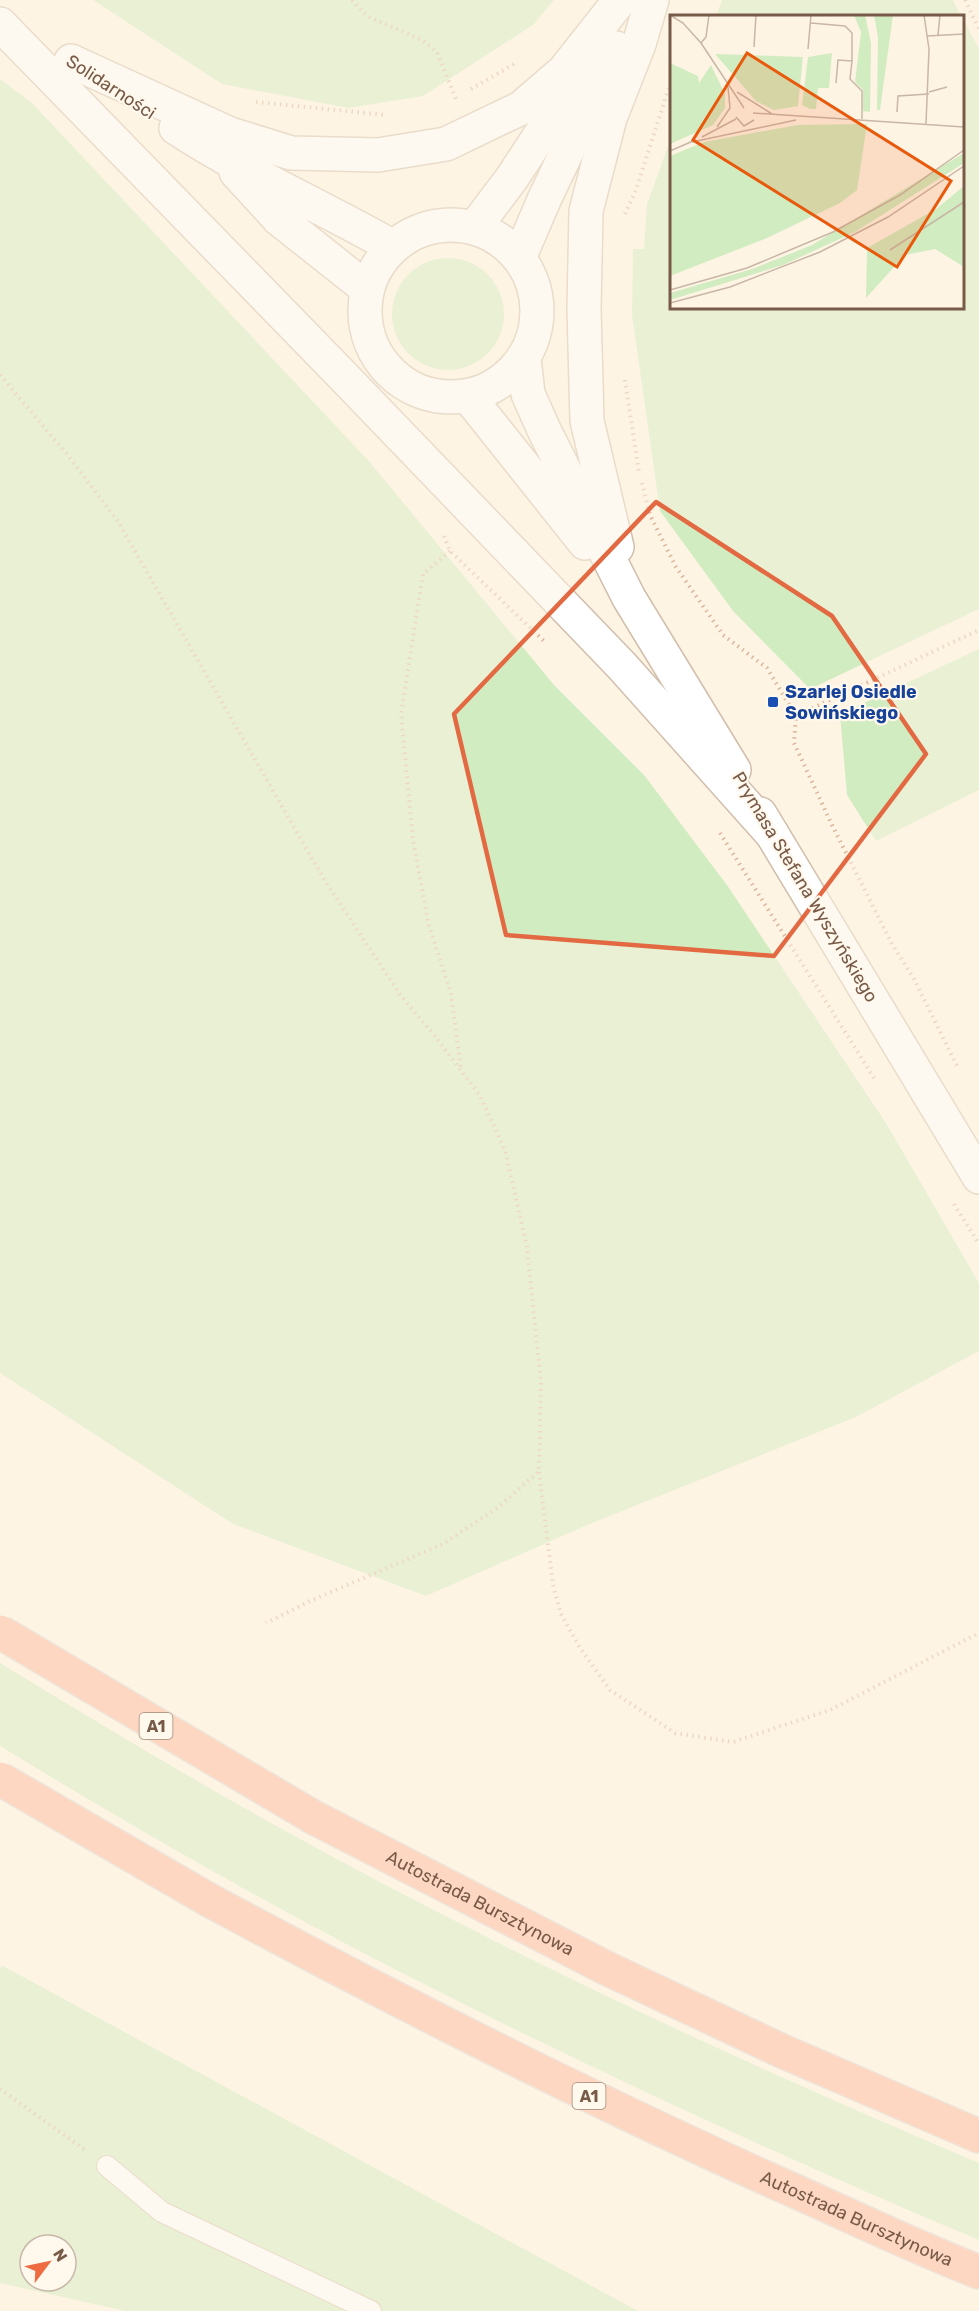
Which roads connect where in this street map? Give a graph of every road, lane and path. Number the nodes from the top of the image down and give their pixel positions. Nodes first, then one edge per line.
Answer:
1 (352, 0) edge
2 (620, 0) edge
3 (629, 0) edge
4 (639, 0) edge
5 (652, 0) edge
6 (965, 0) edge
7 (0, 16) edge
8 (0, 24) edge
9 (979, 29) edge
10 (520, 60) dead end
11 (72, 62) junction
12 (670, 84) edge
13 (245, 101) dead end
14 (456, 101) junction
15 (447, 104) dead end
16 (394, 115) dead end
17 (222, 158) junction
18 (624, 217) dead end
19 (475, 227) junction
20 (393, 247) junction
21 (520, 256) junction
22 (366, 288) junction
23 (524, 358) junction
24 (624, 372) dead end
25 (0, 375) edge
26 (468, 396) junction
27 (442, 530) dead end
28 (450, 551) junction
29 (629, 598) junction
30 (979, 630) edge
31 (545, 642) dead end
32 (796, 716) junction
33 (714, 824) dead end
34 (772, 834) junction
35 (461, 1071) junction
36 (961, 1073) dead end
37 (876, 1082) dead end
38 (979, 1177) edge
39 (950, 1198) dead end
40 (979, 1244) edge
41 (539, 1471) junction
42 (266, 1623) dead end
43 (0, 1632) edge
44 (979, 1633) edge
45 (0, 1779) edge
46 (0, 2089) edge
47 (979, 2136) edge
48 (107, 2166) joint
49 (979, 2272) edge
50 (371, 2311) edge

1 - 14 path
2 - 11 street
3 - 19 street
4 - 21 street
5 - 29 street
6 - 9 path
7 - 11 street, Solidarności
8 - 34 street
10 - 14 path
11 - 17 street, Solidarności
12 - 18 path
13 - 16 path
14 - 15 path
17 - 20 street, Solidarności
17 - 22 street, Solidarności
19 - 20 street
19 - 21 street
20 - 22 street
21 - 23 street
22 - 26 street
23 - 26 street
23 - 29 street, Prymasa Stefana Wyszyńskiego
24 - 32 path
25 - 35 path
26 - 29 street, Prymasa Stefana Wyszyńskiego
27 - 28 path
28 - 31 path
28 - 35 path
29 - 34 street, Prymasa Stefana Wyszyńskiego
30 - 32 path
32 - 36 path
33 - 37 path
34 - 38 street, Prymasa Stefana Wyszyńskiego
35 - 41 path
39 - 40 path
41 - 42 path
41 - 44 path
43 - 47 highway, Autostrada Bursztynowa / A1, bridge
45 - 49 highway, Autostrada Bursztynowa / A1, bridge
46 - 48 path
48 - 50 lane

